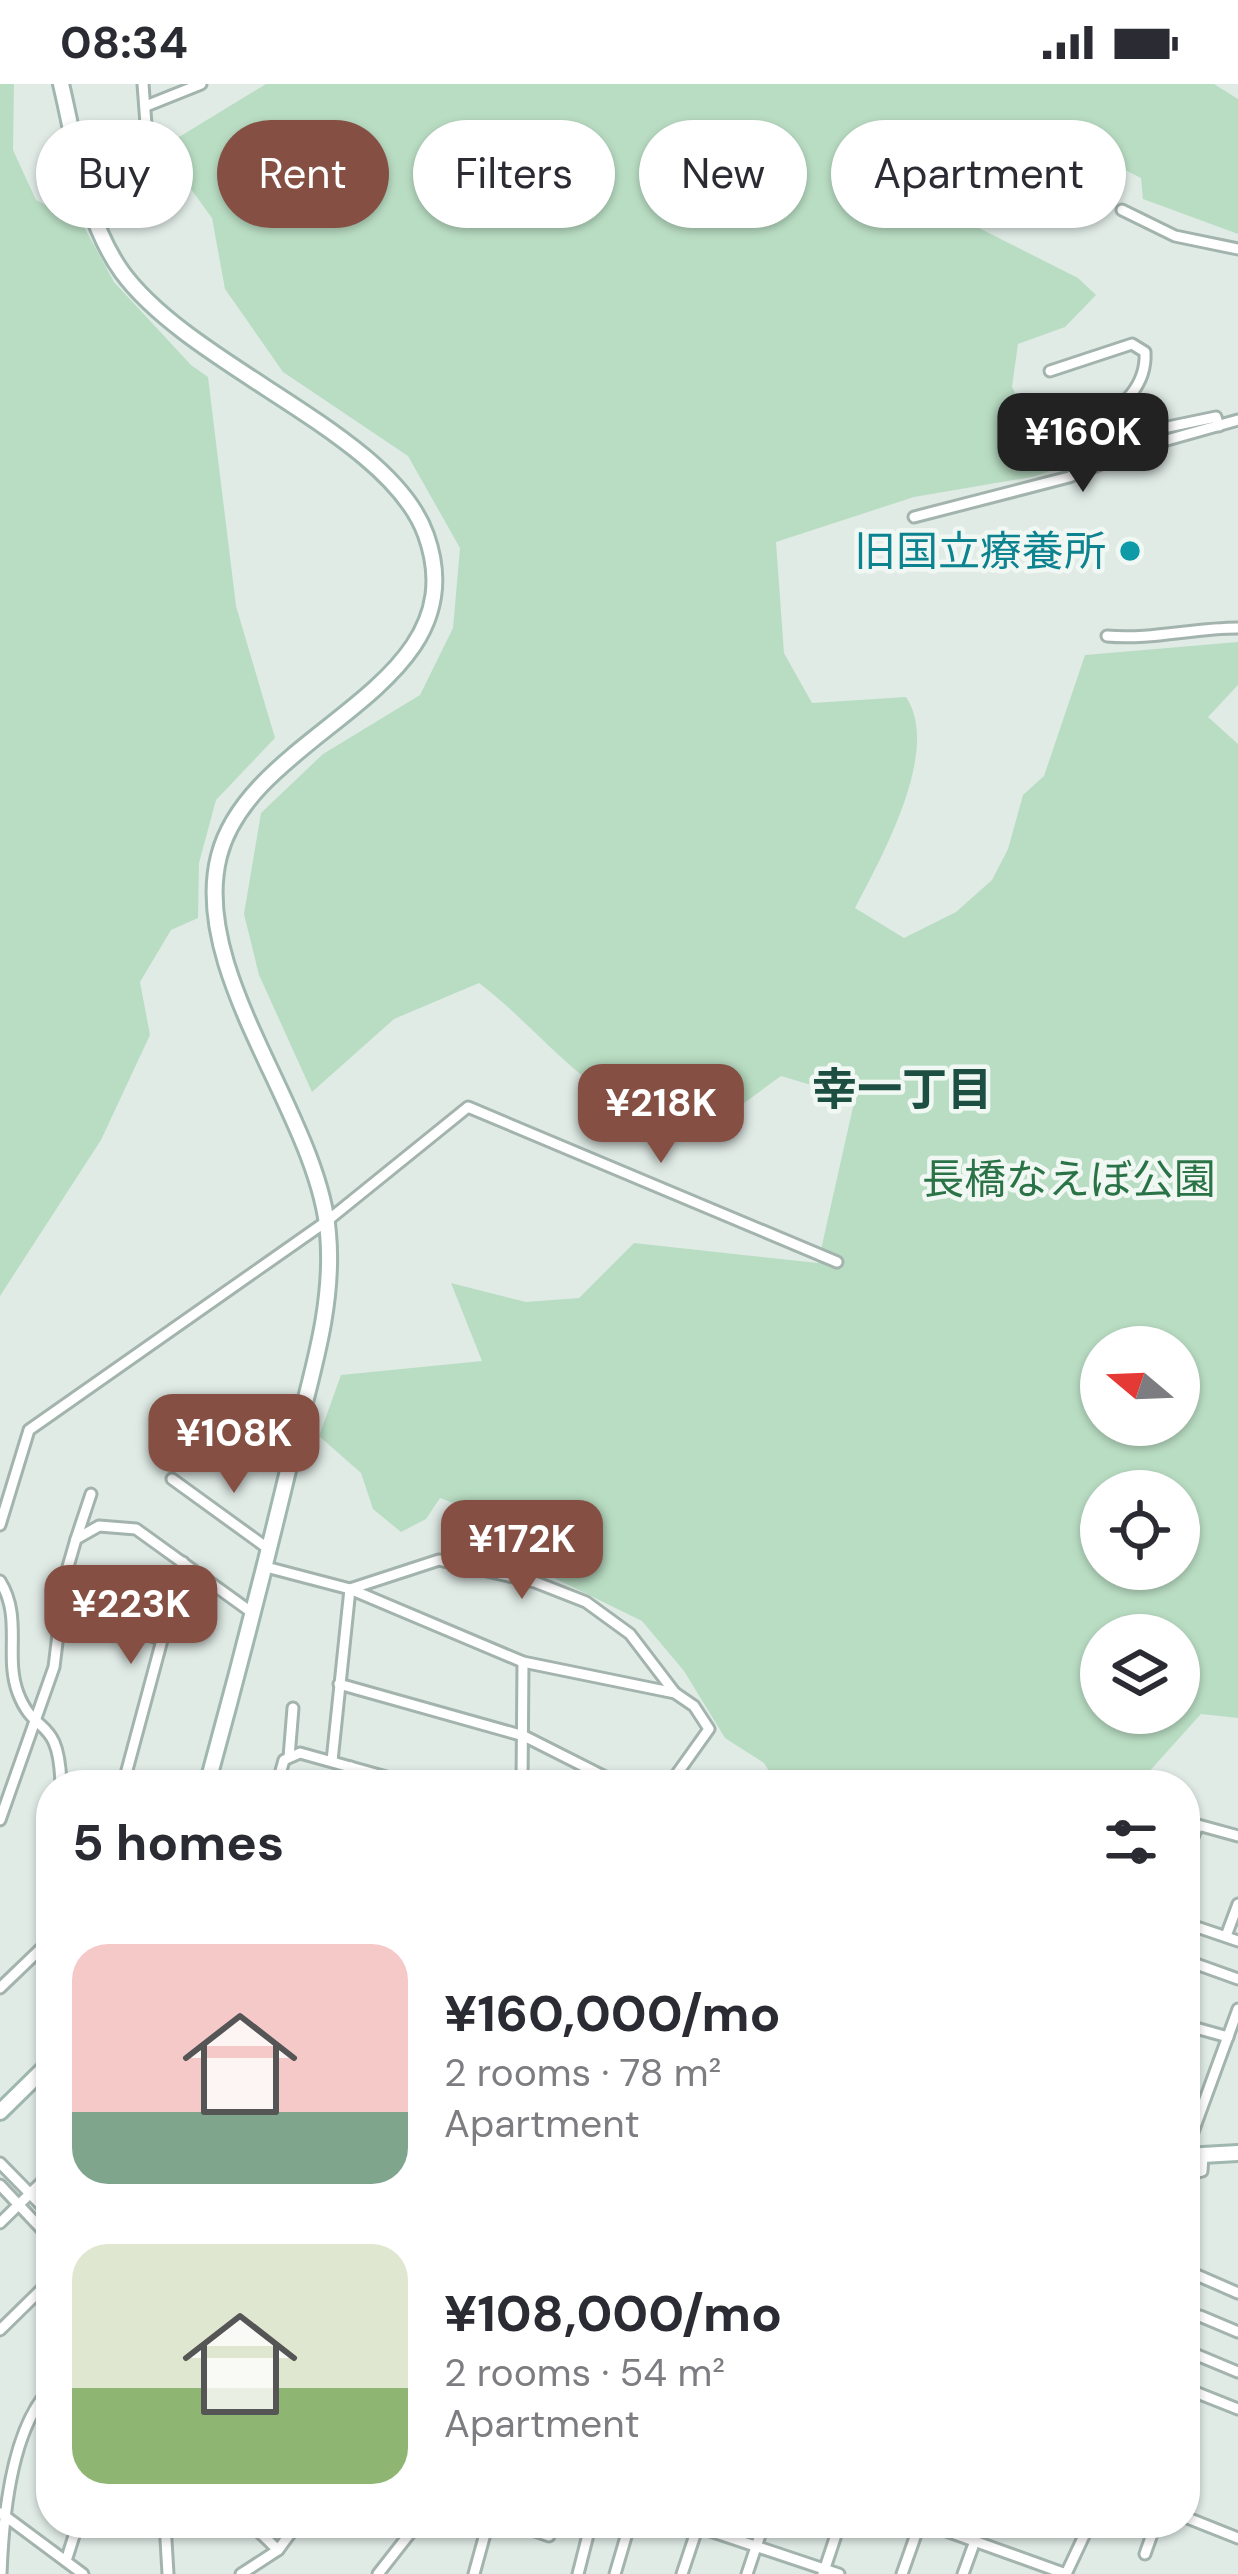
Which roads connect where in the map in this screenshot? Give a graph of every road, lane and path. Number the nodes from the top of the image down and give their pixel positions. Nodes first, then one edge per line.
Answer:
1 (62, 84) edge
2 (143, 84) edge
3 (201, 84) edge
4 (146, 106) junction
5 (71, 120) edge
6 (146, 120) edge
7 (1126, 213) edge
8 (101, 228) edge
9 (1238, 249) edge
10 (1051, 371) dead end
11 (1238, 420) edge
12 (1219, 426) junction
13 (914, 517) dead end
14 (1238, 628) edge
15 (1106, 636) dead end
16 (327, 1221) junction
17 (837, 1262) dead end
18 (172, 1479) dead end
19 (91, 1494) dead end
20 (0, 1525) edge
21 (76, 1539) junction
22 (270, 1550) junction
23 (183, 1562) junction
24 (266, 1567) junction
25 (0, 1581) edge
26 (350, 1589) junction
27 (61, 1610) junction
28 (254, 1614) junction
29 (162, 1639) junction
30 (523, 1662) junction
31 (339, 1684) junction
32 (675, 1693) junction
33 (293, 1708) dead end
34 (37, 1717) junction
35 (524, 1736) junction
36 (289, 1757) junction
37 (332, 1761) junction
38 (351, 1767) junction
39 (60, 1770) edge
40 (130, 1770) edge
41 (211, 1770) edge
42 (283, 1770) edge
43 (350, 1770) edge
44 (361, 1770) edge
45 (523, 1770) edge
46 (591, 1770) edge
47 (680, 1770) edge
48 (0, 1820) edge
49 (1200, 1826) edge
50 (1238, 1836) edge
51 (1238, 1904) edge
52 (1200, 1928) edge
53 (1226, 1936) junction
54 (1238, 1941) edge
55 (36, 1954) edge
56 (1200, 1965) edge
57 (1238, 1979) edge
58 (0, 1988) edge
59 (1238, 2009) edge
60 (1200, 2029) edge
61 (1228, 2037) junction
62 (36, 2077) edge
63 (0, 2112) edge
64 (1200, 2114) edge
65 (1238, 2153) edge
66 (1200, 2156) edge
67 (1203, 2156) junction
68 (0, 2163) edge
69 (1200, 2171) edge
70 (0, 2185) edge
71 (36, 2188) edge
72 (30, 2194) junction
73 (36, 2200) edge
74 (19, 2205) junction
75 (0, 2223) edge
76 (36, 2223) edge
77 (1200, 2277) edge
78 (1238, 2293) edge
79 (36, 2295) edge
80 (1200, 2316) dead end
81 (0, 2330) edge
82 (1238, 2332) edge
83 (1200, 2356) edge
84 (1238, 2372) edge
85 (1200, 2395) edge
86 (36, 2403) edge
87 (1238, 2409) edge
88 (2, 2513) edge
89 (1200, 2523) edge
90 (73, 2538) edge
91 (166, 2538) edge
92 (266, 2538) edge
93 (287, 2538) edge
94 (406, 2538) edge
95 (484, 2538) edge
96 (587, 2538) edge
97 (626, 2538) edge
98 (694, 2538) edge
99 (735, 2538) edge
100 (759, 2538) edge
101 (835, 2538) edge
102 (918, 2538) edge
103 (967, 2538) edge
104 (1083, 2538) edge
105 (1151, 2538) edge
106 (1238, 2538) edge
107 (975, 2541) junction
108 (757, 2546) junction
109 (278, 2550) junction
110 (1145, 2554) dead end
111 (1024, 2558) junction
112 (66, 2561) junction
113 (824, 2571) edge
114 (1, 2574) edge
115 (83, 2574) edge
116 (168, 2574) edge
117 (241, 2574) edge
118 (377, 2574) edge
119 (474, 2574) edge
120 (578, 2574) edge
121 (616, 2574) edge
122 (682, 2574) edge
123 (747, 2574) edge
124 (839, 2574) edge
125 (902, 2574) edge
126 (964, 2574) edge
127 (1018, 2574) edge

1 - 5 street
2 - 4 street
3 - 4 street
4 - 6 street
7 - 9 street
8 - 16 street
10 - 12 street
11 - 12 street
12 - 13 street
14 - 15 street
16 - 17 street
16 - 20 street
16 - 22 street
18 - 22 street
19 - 21 street
21 - 23 street
21 - 27 street
22 - 24 street
23 - 28 street
23 - 29 street
24 - 26 street
24 - 28 street
25 - 34 street
26 - 30 street
26 - 31 street
26 - 32 street
27 - 29 street
27 - 34 street
28 - 41 street
29 - 40 street
30 - 32 street
30 - 35 street
31 - 35 street
31 - 37 street
32 - 47 street
33 - 36 street
34 - 39 street
34 - 48 street
35 - 45 street
35 - 46 street
36 - 37 street
36 - 42 street
37 - 38 street
38 - 43 street
38 - 44 street
49 - 50 street
51 - 53 street
52 - 53 street
53 - 54 street
55 - 58 street
56 - 57 street
59 - 61 street
60 - 61 street
61 - 64 street
62 - 63 street
65 - 67 street
66 - 67 street
67 - 69 street
68 - 72 street
70 - 74 street
71 - 72 street
72 - 73 street
72 - 74 street
74 - 75 street
74 - 76 street
77 - 78 street
79 - 81 street
80 - 82 street
83 - 84 street
85 - 87 street
86 - 88 street
88 - 112 street
88 - 114 street
89 - 106 street
90 - 112 street
91 - 116 street
92 - 109 street
93 - 109 street
94 - 118 street
95 - 119 street
96 - 120 street
97 - 121 street
98 - 122 street
99 - 108 street
100 - 108 street
101 - 113 street
102 - 125 street
103 - 107 street
104 - 111 street
105 - 110 street
107 - 111 street
107 - 126 street
108 - 113 street
108 - 123 street
109 - 117 street
111 - 127 street
112 - 115 street
113 - 124 street

